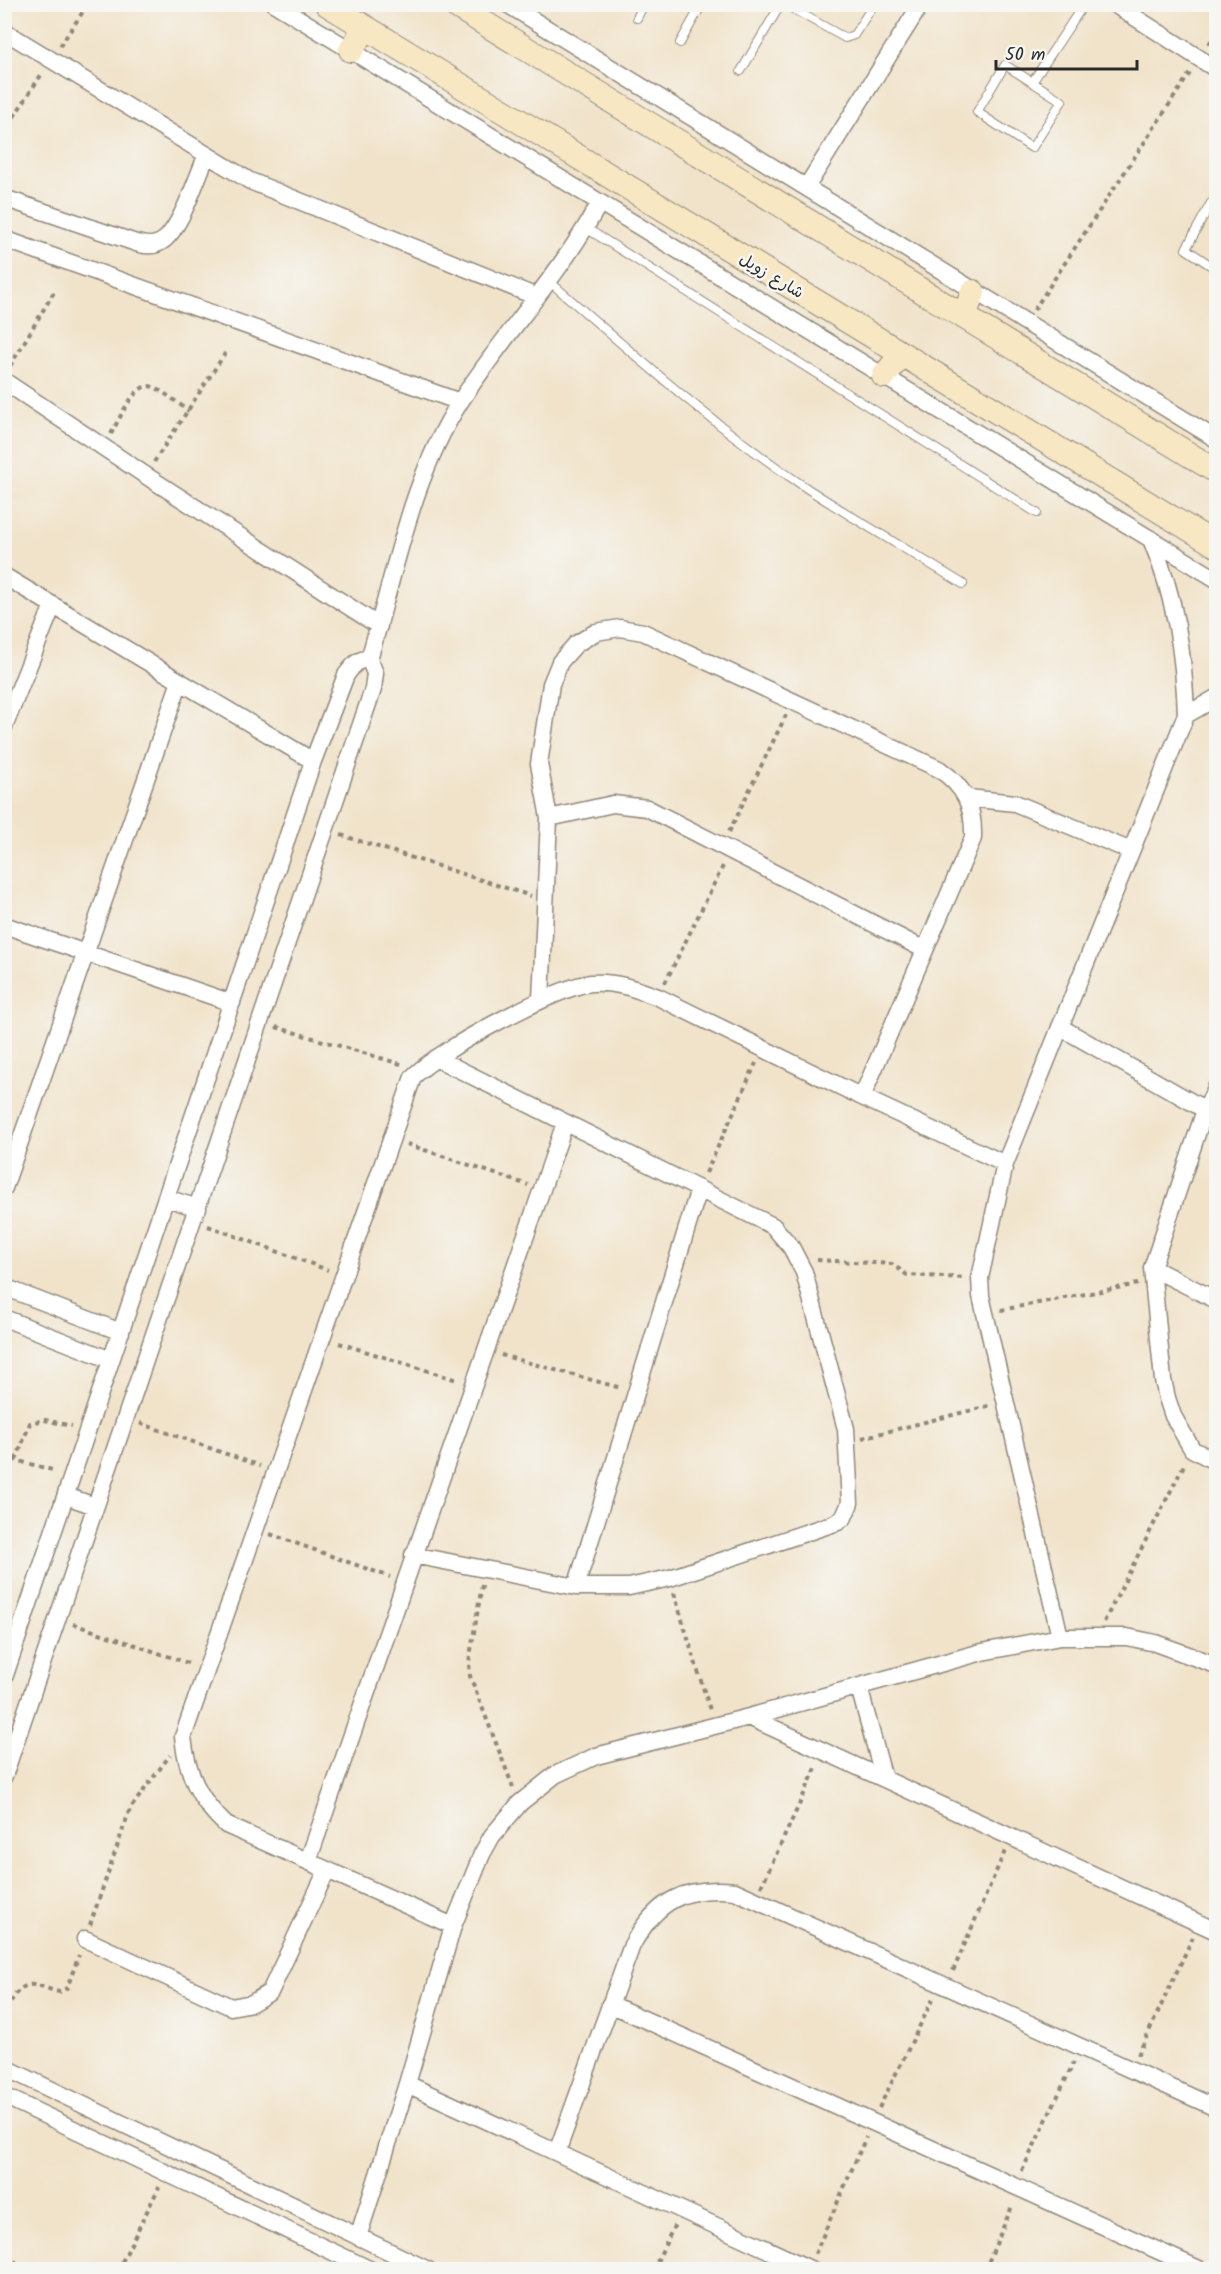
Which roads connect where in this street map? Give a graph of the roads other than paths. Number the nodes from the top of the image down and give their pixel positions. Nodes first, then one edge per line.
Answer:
1 (275, 4) edge
2 (327, 4) edge
3 (453, 4) edge
4 (507, 4) edge
5 (644, 4) edge
6 (702, 4) edge
7 (782, 4) edge
8 (874, 4) edge
9 (921, 4) edge
10 (1084, 4) edge
11 (1114, 4) edge
12 (637, 18) dead end
13 (365, 28) junction
14 (4, 32) edge
15 (680, 43) dead end
16 (351, 50) junction
17 (1216, 69) edge
18 (741, 71) dead end
19 (1033, 81) junction
20 (206, 157) junction
21 (807, 186) junction
22 (4, 198) edge
23 (1216, 203) edge
24 (599, 204) junction
25 (586, 228) junction
26 (4, 239) edge
27 (1216, 269) edge
28 (549, 281) junction
29 (974, 292) junction
30 (537, 297) junction
31 (964, 317) junction
32 (902, 354) junction
33 (884, 376) junction
34 (4, 381) edge
35 (460, 402) junction
36 (1216, 439) edge
37 (1216, 471) edge
38 (1037, 513) dead end
39 (1151, 539) junction
40 (1216, 545) edge
41 (4, 576) edge
42 (1216, 579) edge
43 (963, 584) dead end
44 (53, 605) junction
45 (379, 626) junction
46 (369, 659) junction
47 (180, 681) junction
48 (1216, 698) edge
49 (1186, 715) junction
50 (4, 727) edge
51 (313, 761) junction
52 (968, 798) junction
53 (549, 818) junction
54 (1131, 851) junction
55 (4, 925) edge
56 (925, 950) junction
57 (86, 952) junction
58 (541, 1000) junction
59 (232, 1003) junction
60 (1060, 1027) junction
61 (436, 1058) junction
62 (1216, 1088) edge
63 (862, 1097) junction
64 (1211, 1113) edge
65 (565, 1123) junction
66 (1005, 1164) junction
67 (4, 1188) edge
68 (699, 1189) junction
69 (166, 1198) junction
70 (195, 1214) junction
71 (1153, 1274) junction
72 (4, 1287) edge
73 (1216, 1300) edge
74 (4, 1318) edge
75 (121, 1332) junction
76 (111, 1360) junction
77 (1216, 1462) edge
78 (66, 1496) junction
79 (95, 1506) junction
80 (413, 1555) junction
81 (576, 1587) junction
82 (1060, 1637) junction
83 (1216, 1665) edge
84 (4, 1678) edge
85 (859, 1687) junction
86 (749, 1717) junction
87 (4, 1776) edge
88 (884, 1779) junction
89 (308, 1861) junction
90 (327, 1870) junction
91 (453, 1926) junction
92 (1216, 1930) edge
93 (85, 1939) road end
94 (610, 2004) junction
95 (4, 2067) edge
96 (407, 2084) junction
97 (4, 2096) edge
98 (1216, 2108) edge
99 (557, 2152) junction
100 (358, 2237) junction
101 (810, 2269) edge
102 (371, 2270) edge
103 (428, 2270) edge
104 (1201, 2270) edge

1 - 16 street
2 - 13 main road, شارع زويل
3 - 31 main road
4 - 21 street
5 - 12 lane
6 - 15 lane
7 - 8 lane
7 - 18 lane
9 - 21 street
10 - 19 lane
11 - 17 street
13 - 16 main road
13 - 32 main road, شارع زويل
14 - 20 street
16 - 24 street
19 - 19 lane
20 - 22 street
20 - 30 street
21 - 29 street
23 - 27 lane
24 - 25 street
24 - 33 street
25 - 28 street
25 - 38 lane
26 - 35 street
28 - 30 street
28 - 43 lane
29 - 31 main road
29 - 36 street
30 - 35 street
31 - 37 main road
32 - 33 main road
32 - 40 main road, شارع زويل
33 - 39 street
34 - 45 street
35 - 45 street
39 - 42 street
39 - 49 street
41 - 44 street
44 - 47 street
44 - 50 street
45 - 46 street
46 - 51 street
46 - 70 street
47 - 51 street
47 - 57 street
48 - 49 street
49 - 54 street
51 - 59 street
52 - 53 street
52 - 54 street
52 - 56 street
53 - 56 street
53 - 58 street
54 - 60 street
55 - 57 street
56 - 63 street
57 - 59 street
57 - 67 street
58 - 61 street
58 - 63 street
59 - 69 street
60 - 64 street
60 - 66 street
61 - 65 street
61 - 89 street
62 - 64 street
63 - 66 street
64 - 71 street
65 - 68 street
65 - 80 street
66 - 82 street
68 - 81 street
68 - 81 street
69 - 70 street
69 - 75 street
70 - 79 street
71 - 73 street
71 - 77 street
72 - 75 street
74 - 76 street
75 - 76 street
76 - 78 street
78 - 79 street
78 - 84 street
79 - 87 street
80 - 81 street
80 - 89 street
82 - 83 street
82 - 85 street
85 - 86 street
85 - 88 street
86 - 88 street
86 - 91 street
88 - 92 street
89 - 90 street
90 - 91 street
90 - 93 street
91 - 96 street
94 - 98 street
94 - 99 street
94 - 104 street
95 - 100 street
96 - 99 street
96 - 100 street
97 - 102 street
99 - 101 street
100 - 103 street

